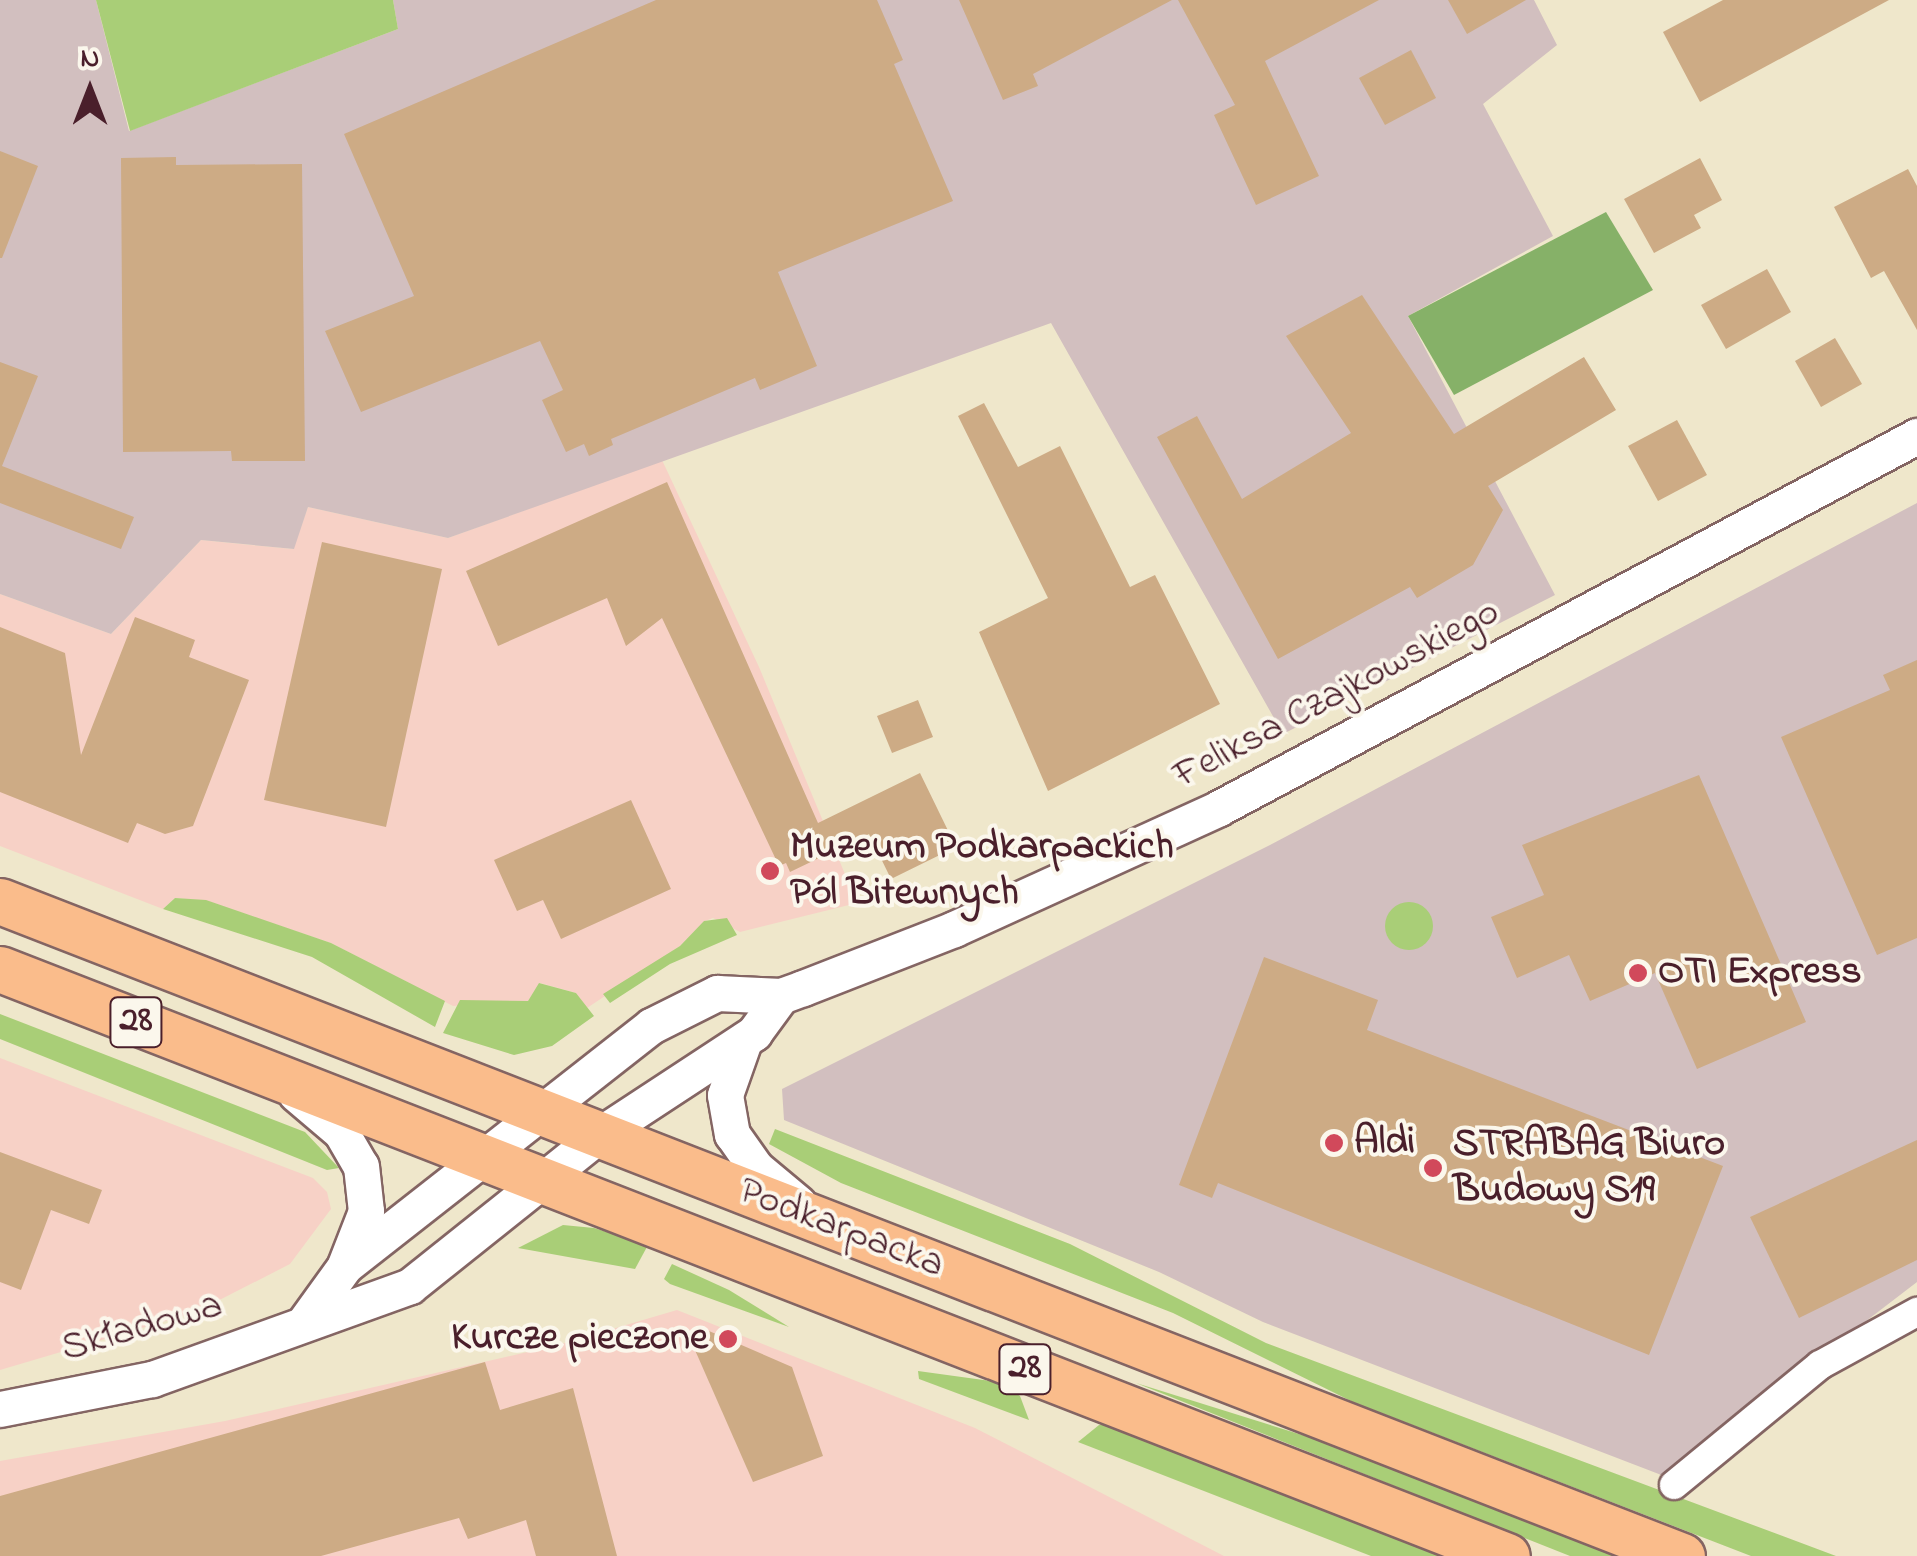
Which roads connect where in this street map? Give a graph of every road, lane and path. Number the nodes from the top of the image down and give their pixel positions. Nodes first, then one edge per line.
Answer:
1 (1917, 436) edge
2 (0, 901) edge
3 (0, 969) edge
4 (781, 996) junction
5 (744, 1041) junction
6 (272, 1075) junction
7 (538, 1110) junction
8 (600, 1135) junction
9 (484, 1158) junction
10 (544, 1182) junction
11 (818, 1220) junction
12 (345, 1266) junction
13 (1917, 1312) edge
14 (306, 1320) junction
15 (0, 1409) edge
16 (1674, 1486) dead end
17 (1507, 1556) edge
18 (1682, 1556) edge

1 - 4 street, Feliksa Czajkowskiego
2 - 7 main road, Podkarpacka / 28
3 - 6 main road, Podkarpacka / 28
4 - 5 street, Feliksa Czajkowskiego
4 - 7 street, Feliksa Czajkowskiego
5 - 8 street, Feliksa Czajkowskiego
5 - 11 street
6 - 9 main road, Podkarpacka / 28
6 - 12 street
7 - 8 main road, Podkarpacka / 28
7 - 9 street, Feliksa Czajkowskiego
8 - 10 street, Feliksa Czajkowskiego
8 - 11 main road, Podkarpacka / 28
9 - 10 main road, Podkarpacka / 28
9 - 12 street
10 - 14 street, Składowa
10 - 17 main road, Podkarpacka / 28
11 - 18 main road, Podkarpacka / 28
12 - 14 street
13 - 16 street
14 - 15 street, Składowa

